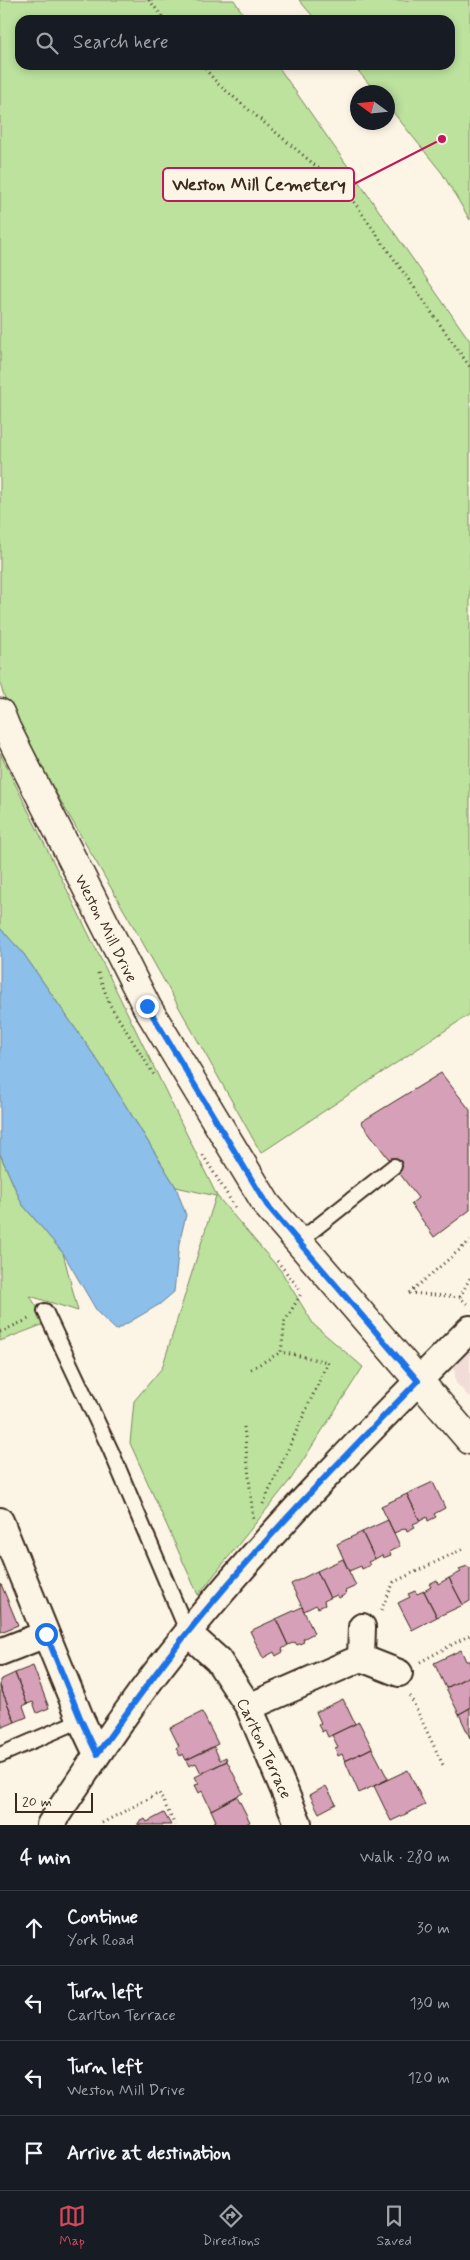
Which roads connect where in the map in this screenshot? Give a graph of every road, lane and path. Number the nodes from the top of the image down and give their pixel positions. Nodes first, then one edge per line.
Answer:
1 (149, 0) edge
2 (161, 15) edge
3 (206, 70) edge
4 (470, 367) edge
5 (0, 713) edge
6 (394, 1166) dead end
7 (470, 1241) edge
8 (298, 1242) junction
9 (470, 1278) edge
10 (302, 1292) dead end
11 (460, 1297) junction
12 (470, 1307) edge
13 (45, 1311) joint
14 (470, 1329) edge
15 (0, 1332) edge
16 (281, 1352) junction
17 (251, 1369) dead end
18 (418, 1381) junction
19 (244, 1427) dead end
20 (470, 1440) edge
21 (261, 1509) dead end
22 (257, 1517) dead end
23 (0, 1522) edge
24 (462, 1549) dead end
25 (362, 1627) joint
26 (188, 1632) junction
27 (46, 1634) junction
28 (470, 1635) edge
29 (0, 1652) edge
30 (361, 1658) junction
31 (399, 1673) junction
32 (249, 1707) junction
33 (81, 1720) junction
34 (0, 1754) edge
35 (97, 1754) junction
36 (444, 1767) dead end
37 (102, 1822) dead end
38 (298, 1823) dead end
39 (50, 1825) edge
40 (175, 1825) edge

1 - 2 path
3 - 4 path
5 - 8 main road, Weston Mill Drive
6 - 8 lane
7 - 11 path
8 - 18 main road, Weston Mill Drive
9 - 11 path
10 - 16 path
11 - 12 path
13 - 15 path
13 - 26 lane
14 - 18 street
16 - 17 path
16 - 21 path
18 - 20 main road, Weston Mill Drive
18 - 26 street
19 - 22 path
23 - 27 street
24 - 25 path
25 - 30 street
26 - 32 street, Carlton Terrace
26 - 35 street
27 - 29 street
27 - 33 street
28 - 31 path
30 - 31 street
30 - 32 street
31 - 36 path
32 - 38 street, Carlton Terrace
33 - 34 lane
33 - 35 street
35 - 39 street
37 - 40 path

